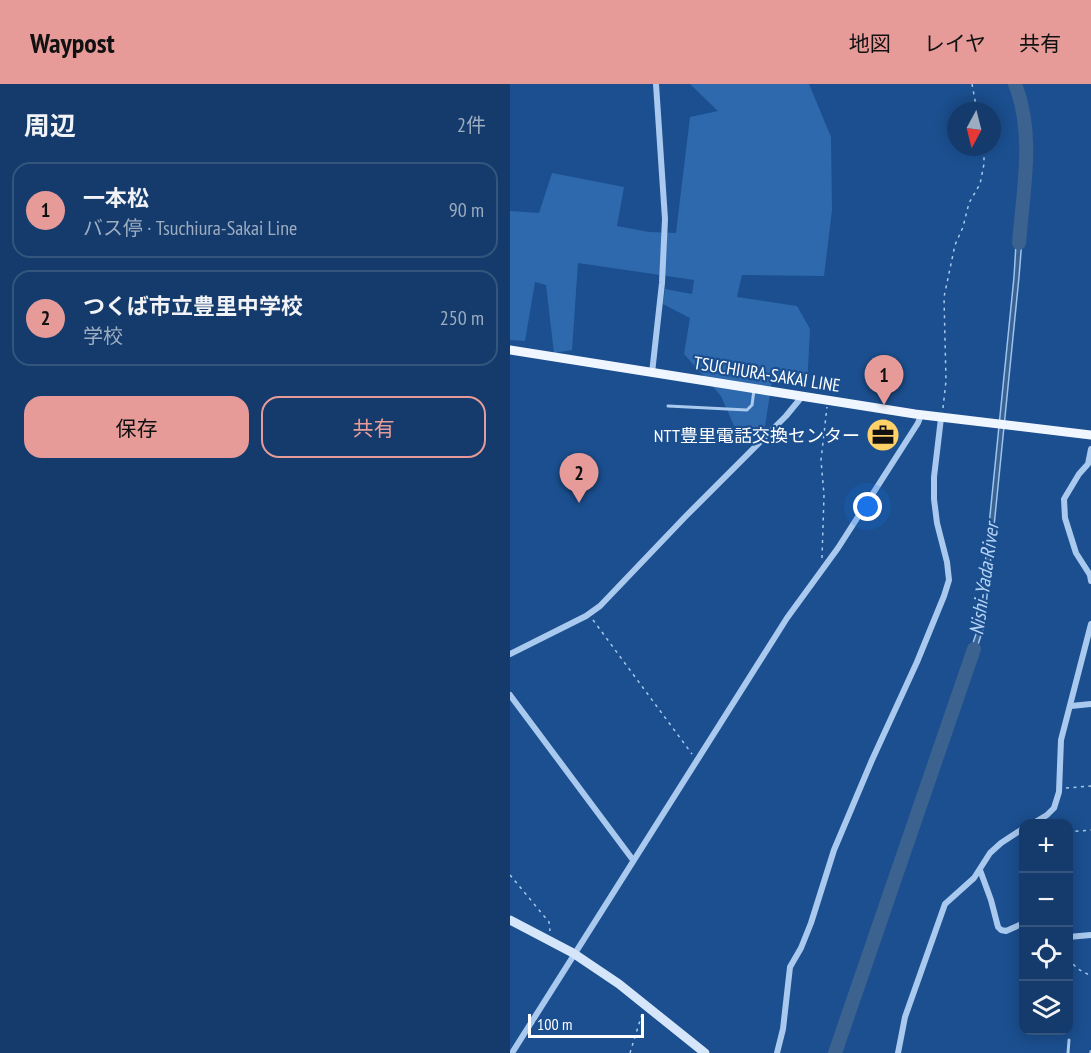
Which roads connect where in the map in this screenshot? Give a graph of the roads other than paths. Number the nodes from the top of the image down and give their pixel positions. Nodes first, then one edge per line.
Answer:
1 (656, 84) edge
2 (510, 350) edge
3 (652, 373) junction
4 (754, 388) junction
5 (801, 395) junction
6 (668, 406) dead end
7 (921, 415) junction
8 (942, 418) junction
9 (1091, 435) edge
10 (1091, 449) edge
11 (1090, 464) edge
12 (1090, 577) edge
13 (1091, 624) edge
14 (510, 654) edge
15 (510, 695) edge
16 (1091, 705) edge
17 (1071, 706) junction
18 (1040, 819) edge
19 (1019, 831) edge
20 (633, 860) junction
21 (980, 870) junction
22 (510, 920) edge
23 (1019, 926) edge
24 (1091, 935) edge
25 (1073, 937) edge
26 (573, 953) junction
27 (1069, 1040) dead end
28 (512, 1053) edge
29 (705, 1053) edge
30 (777, 1053) edge
31 (898, 1053) edge
32 (1068, 1053) edge

1 - 3 street
2 - 3 main road, TSUCHIURA-SAKAI LINE
3 - 4 main road, TSUCHIURA-SAKAI LINE
4 - 5 main road, TSUCHIURA-SAKAI LINE
4 - 6 lane
5 - 7 main road, TSUCHIURA-SAKAI LINE
5 - 14 street
7 - 8 main road, TSUCHIURA-SAKAI LINE
7 - 20 street
8 - 9 main road, TSUCHIURA-SAKAI LINE
8 - 30 street
10 - 11 street
11 - 12 street
13 - 17 street
15 - 20 street
16 - 17 street
17 - 18 street
19 - 21 street
20 - 26 street
21 - 23 street
21 - 31 street
22 - 26 street
24 - 25 street
26 - 28 street
26 - 29 street
27 - 32 lane

